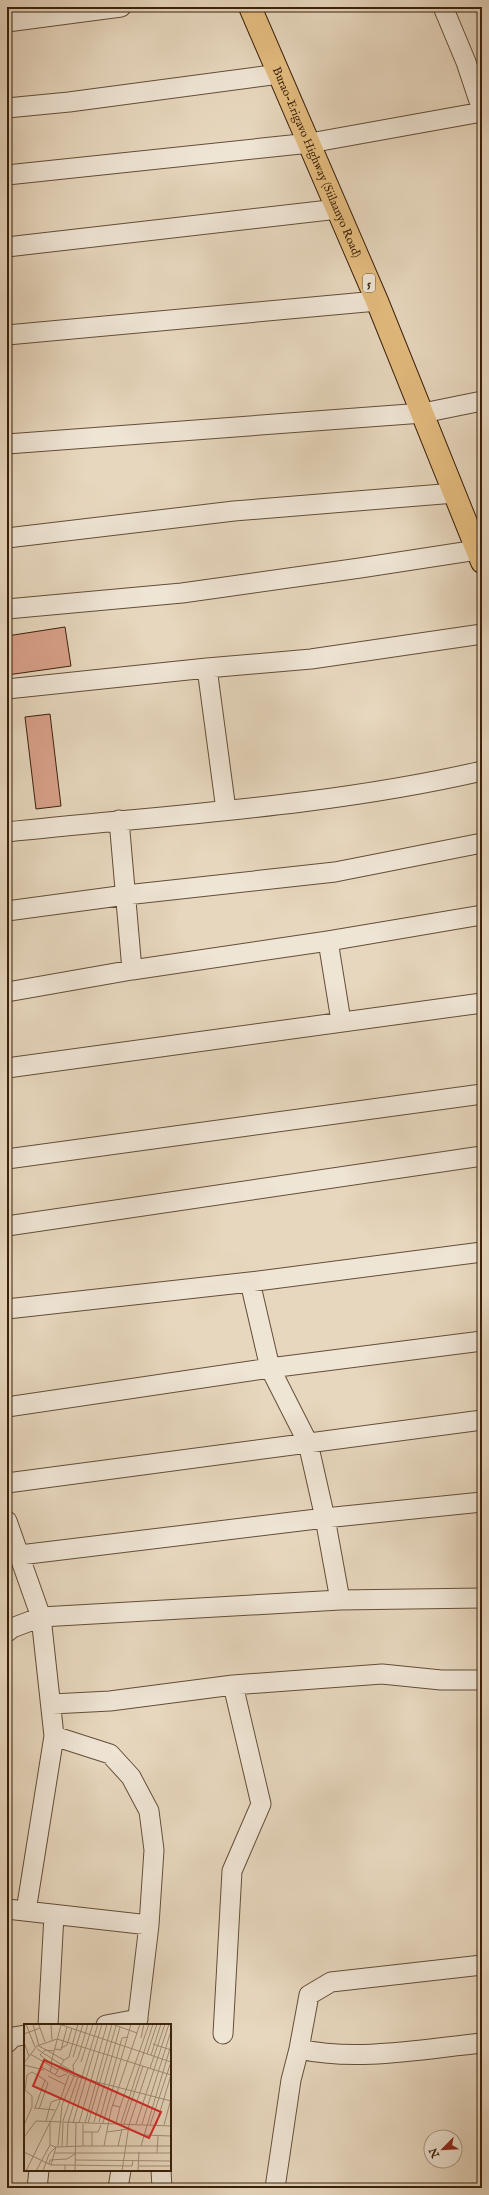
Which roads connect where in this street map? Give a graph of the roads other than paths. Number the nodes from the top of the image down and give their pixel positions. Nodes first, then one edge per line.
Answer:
1 (121, 7) edge
2 (443, 7) edge
3 (255, 8) edge
4 (7, 22) edge
5 (279, 74) junction
6 (7, 108) edge
7 (482, 111) edge
8 (310, 143) junction
9 (7, 176) edge
10 (338, 209) junction
11 (7, 247) edge
12 (377, 300) junction
13 (7, 335) edge
14 (482, 401) edge
15 (423, 413) junction
16 (7, 444) edge
17 (455, 493) junction
18 (7, 538) edge
19 (479, 556) edge
20 (7, 609) edge
21 (482, 634) edge
22 (207, 668) junction
23 (7, 689) edge
24 (482, 771) edge
25 (226, 810) junction
26 (119, 820) junction
27 (7, 832) edge
28 (482, 843) edge
29 (126, 895) junction
30 (7, 912) edge
31 (482, 915) edge
32 (328, 941) junction
33 (132, 970) junction
34 (7, 992) edge
35 (482, 1003) edge
36 (341, 1021) junction
37 (7, 1068) edge
38 (482, 1094) edge
39 (482, 1156) edge
40 (7, 1159) edge
41 (7, 1226) edge
42 (482, 1252) edge
43 (250, 1282) junction
44 (7, 1309) edge
45 (482, 1341) edge
46 (270, 1368) junction
47 (7, 1407) edge
48 (482, 1420) edge
49 (308, 1443) junction
50 (7, 1483) edge
51 (482, 1502) edge
52 (325, 1518) junction
53 (7, 1521) edge
54 (20, 1555) junction
55 (482, 1598) edge
56 (340, 1600) junction
57 (41, 1617) junction
58 (7, 1632) edge
59 (482, 1680) edge
60 (233, 1685) junction
61 (52, 1704) junction
62 (54, 1736) junction
63 (7, 1909) edge
64 (26, 1911) junction
65 (54, 1916) junction
66 (149, 1925) junction
67 (482, 1965) edge
68 (137, 2022) edge
69 (48, 2024) edge
70 (116, 2024) edge
71 (223, 2034) dead end
72 (24, 2035) edge
73 (7, 2043) edge
74 (482, 2043) edge
75 (299, 2048) junction
76 (38, 2171) edge
77 (120, 2171) edge
78 (161, 2171) edge
79 (37, 2188) edge
80 (118, 2188) edge
81 (162, 2188) edge
82 (275, 2188) edge

1 - 4 street
2 - 7 street
3 - 5 highway, Burao-Erigavo Highway (Siilaanyo Road) / 5
5 - 6 street
5 - 8 highway, Burao-Erigavo Highway (Siilaanyo Road) / 5
7 - 8 street
8 - 9 street
8 - 10 highway, Burao-Erigavo Highway (Siilaanyo Road) / 5
10 - 11 street
10 - 12 highway, Burao-Erigavo Highway (Siilaanyo Road) / 5
12 - 13 street
12 - 15 highway, Burao-Erigavo Highway (Siilaanyo Road) / 5
14 - 15 street
15 - 16 street
15 - 17 highway, Burao-Erigavo Highway (Siilaanyo Road) / 5
17 - 18 street
17 - 19 highway, Burao-Erigavo Highway (Siilaanyo Road) / 5
19 - 20 street
21 - 22 street
22 - 23 street
22 - 25 street
24 - 25 street
25 - 26 street
26 - 27 street
26 - 29 street
28 - 29 street
29 - 30 street
29 - 33 street
31 - 32 street
32 - 33 street
32 - 36 street
33 - 34 street
35 - 36 street
36 - 37 street
38 - 40 street
39 - 41 street
42 - 43 street
43 - 44 street
43 - 46 street
45 - 46 street
46 - 47 street
46 - 49 street
48 - 49 street
49 - 50 street
49 - 52 street
51 - 52 street
52 - 54 street
52 - 56 street
53 - 54 street
54 - 57 street
55 - 56 street
56 - 57 street
57 - 58 street
57 - 61 street
59 - 60 street
60 - 61 street
60 - 71 street
61 - 62 street
62 - 64 street
62 - 66 street
63 - 64 street
64 - 65 street
65 - 66 street
65 - 69 street
66 - 68 street
67 - 75 street
68 - 70 street
72 - 73 street
74 - 75 street
75 - 82 street
76 - 79 street
77 - 80 street
78 - 81 street

